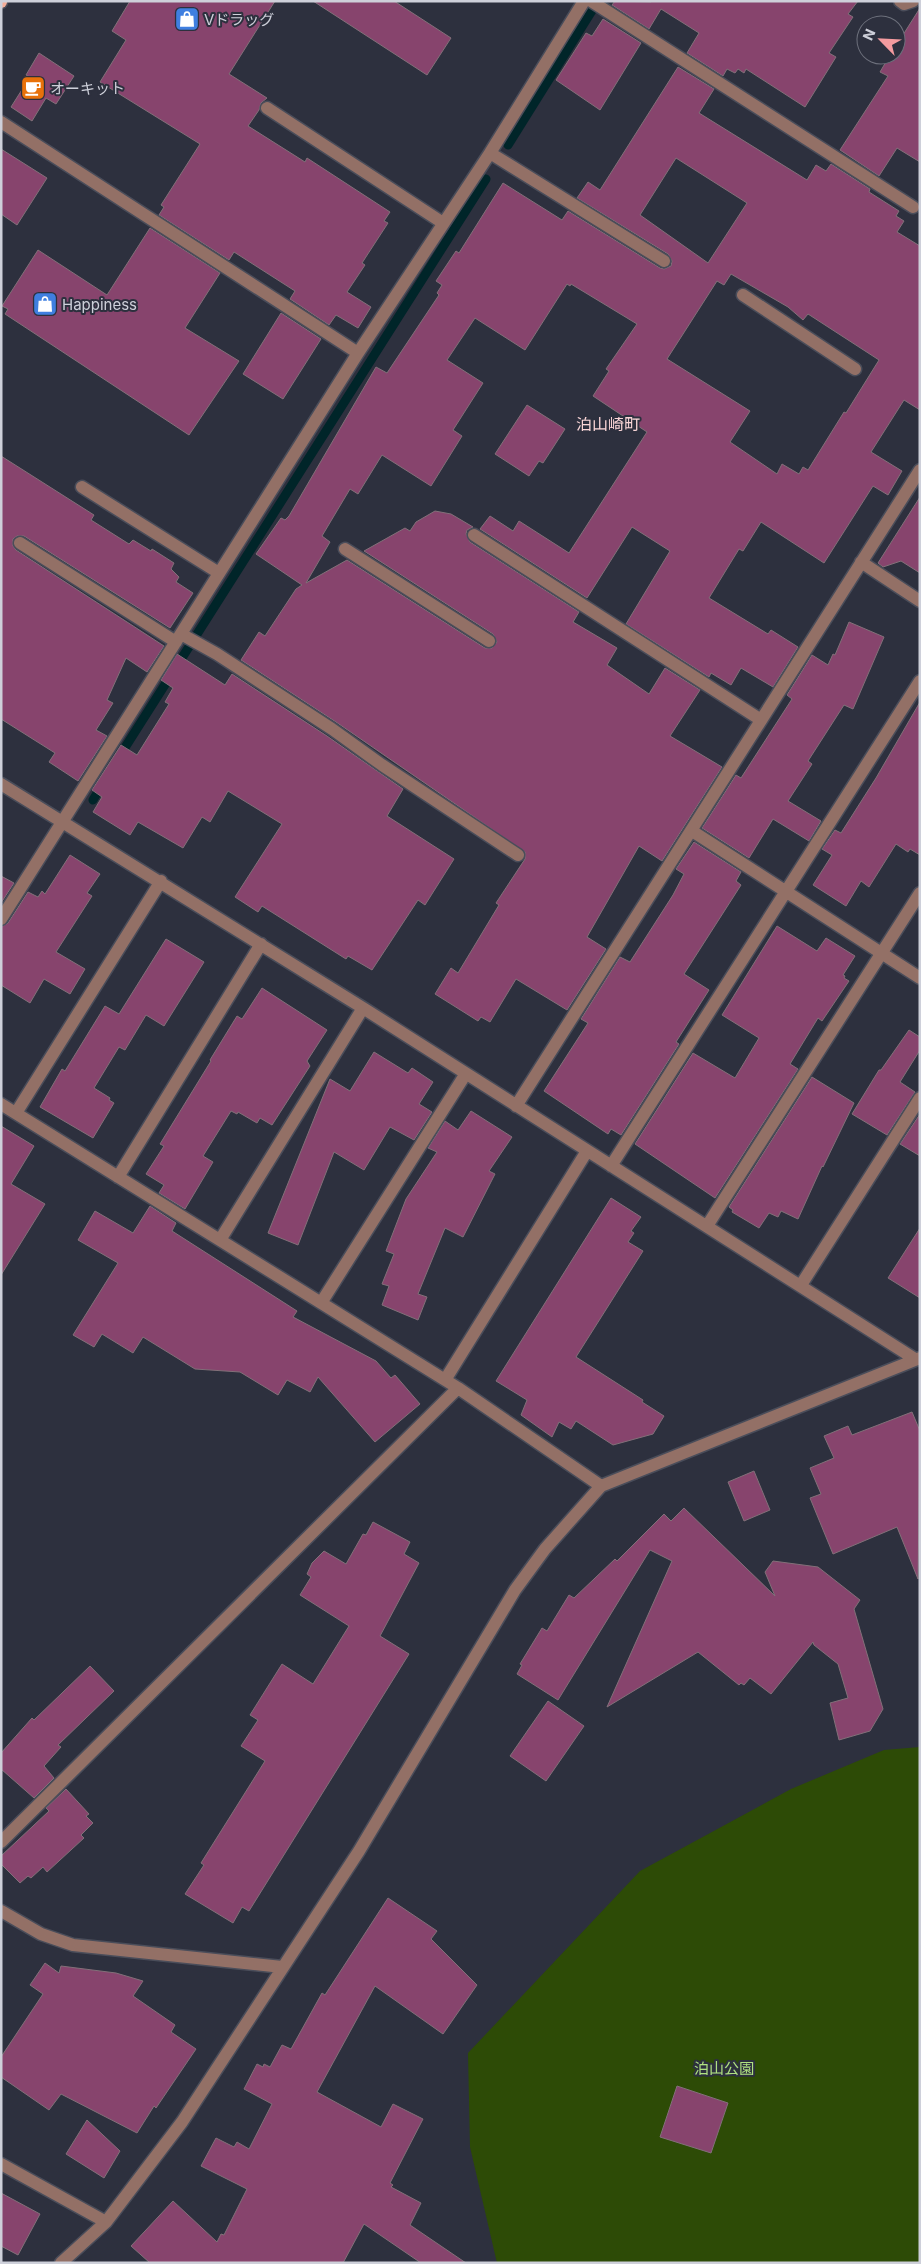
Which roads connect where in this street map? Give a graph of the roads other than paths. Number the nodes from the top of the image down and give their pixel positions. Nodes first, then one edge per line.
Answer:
1 (584, 1) edge
2 (591, 1) edge
3 (900, 1) edge
4 (913, 1) edge
5 (920, 5) edge
6 (267, 108) dead end
7 (1, 122) edge
8 (490, 153) junction
9 (913, 207) dead end
10 (443, 223) junction
11 (664, 261) dead end
12 (742, 295) dead end
13 (358, 353) junction
14 (854, 369) dead end
15 (920, 470) edge
16 (82, 487) dead end
17 (474, 535) dead end
18 (20, 543) dead end
19 (345, 550) dead end
20 (861, 562) junction
21 (219, 574) junction
22 (920, 600) edge
23 (181, 637) junction
24 (489, 641) dead end
25 (920, 681) edge
26 (761, 720) junction
27 (1, 784) edge
28 (62, 821) junction
29 (692, 831) junction
30 (518, 855) dead end
31 (161, 881) junction
32 (784, 891) junction
33 (920, 893) edge
34 (1, 919) edge
35 (261, 944) junction
36 (882, 953) junction
37 (920, 978) edge
38 (363, 1008) junction
39 (465, 1075) junction
40 (920, 1098) edge
41 (1, 1104) edge
42 (516, 1106) junction
43 (16, 1113) junction
44 (587, 1151) junction
45 (611, 1166) junction
46 (118, 1177) junction
47 (707, 1226) junction
48 (220, 1240) junction
49 (801, 1285) junction
50 (321, 1303) junction
51 (918, 1358) edge
52 (445, 1380) junction
53 (458, 1388) junction
54 (600, 1486) junction
55 (1, 1842) edge
56 (1, 1911) edge
57 (282, 1967) junction
58 (1, 2164) edge
59 (106, 2222) junction
60 (61, 2263) edge

1 - 8 street
2 - 9 street
3 - 4 street
4 - 5 street
6 - 10 street
7 - 13 street
8 - 10 street
8 - 11 street
10 - 13 street
12 - 14 street
13 - 21 street
15 - 20 street
16 - 21 street
17 - 26 street
18 - 23 street
19 - 24 street
20 - 22 street
20 - 26 street
21 - 23 street
23 - 28 street
23 - 30 street
25 - 32 street
26 - 29 street
27 - 28 street
28 - 31 street
28 - 34 street
29 - 32 street
29 - 42 street
31 - 35 street
31 - 43 street
32 - 36 street
32 - 45 street
33 - 36 street
35 - 38 street
35 - 46 street
36 - 37 street
36 - 47 street
38 - 39 street
38 - 48 street
39 - 42 street
39 - 50 street
40 - 49 street
41 - 43 street
42 - 44 street
43 - 46 street
44 - 45 street
44 - 52 street
45 - 47 street
46 - 48 street
47 - 49 street
48 - 50 street
49 - 51 street
50 - 52 street
51 - 54 street
52 - 53 street
53 - 54 street
53 - 55 street
54 - 57 street
56 - 57 street
57 - 59 street
58 - 59 street
59 - 60 street

